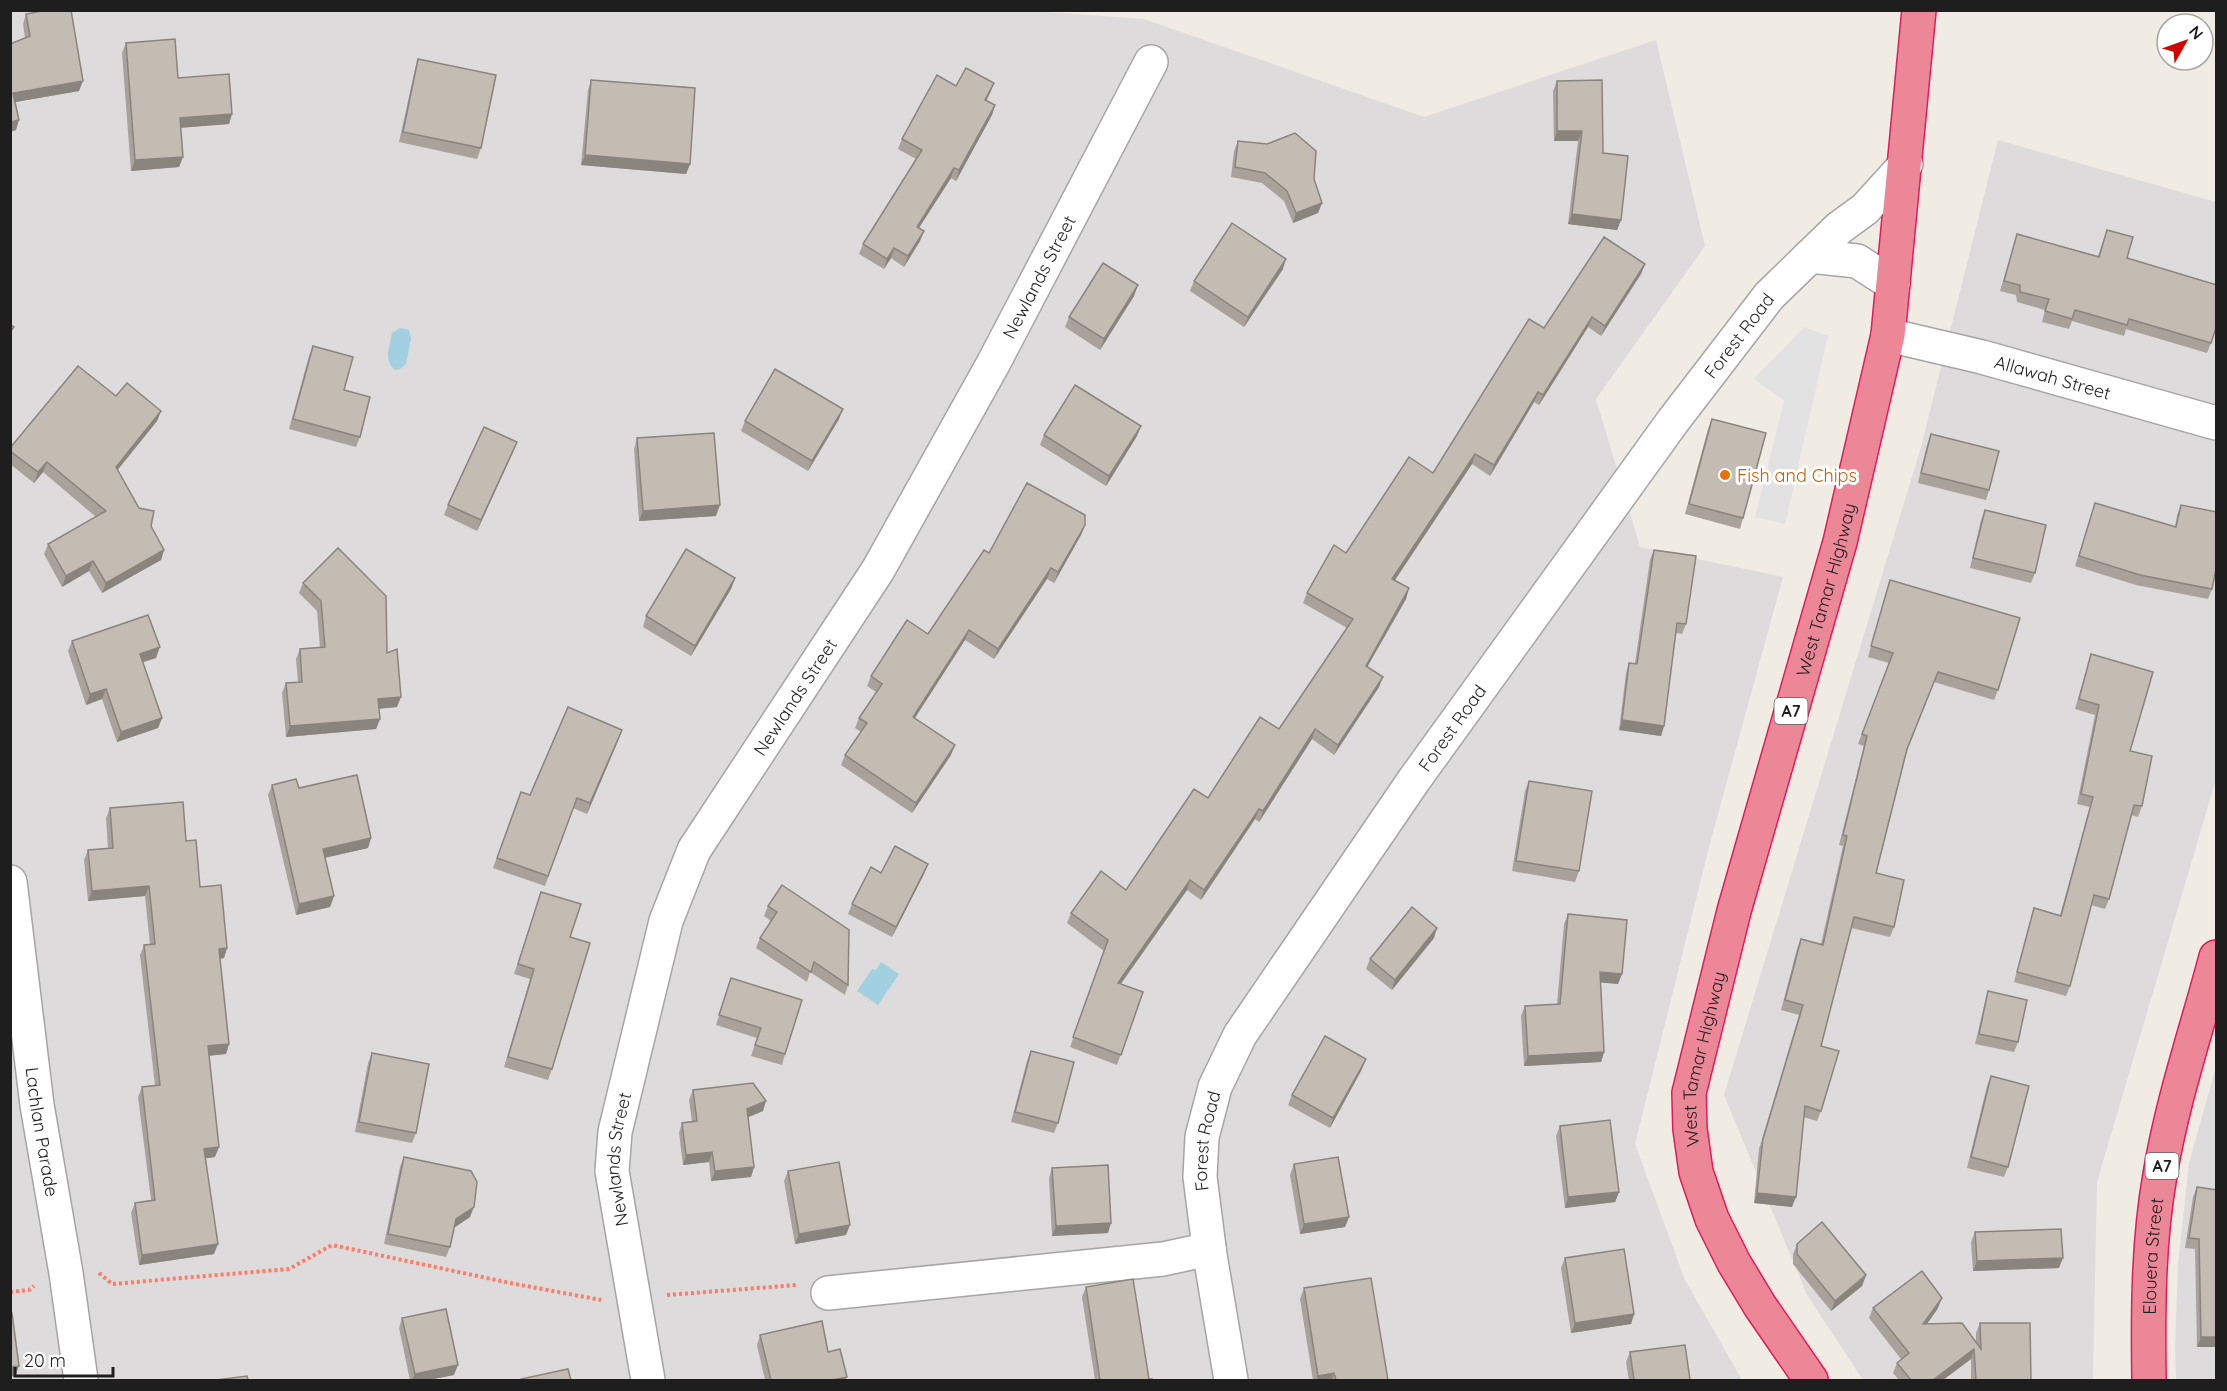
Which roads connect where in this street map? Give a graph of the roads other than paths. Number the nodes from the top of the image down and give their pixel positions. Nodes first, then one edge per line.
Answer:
1 (1919, 10) edge
2 (1151, 62) dead end
3 (1906, 164) junction
4 (1810, 256) junction
5 (1893, 284) junction
6 (1888, 335) junction
7 (2217, 423) edge
8 (10, 882) edge
9 (2217, 957) edge
10 (1209, 1249) junction
11 (828, 1293) road end
12 (81, 1380) edge
13 (648, 1380) edge
14 (1231, 1380) edge
15 (1811, 1380) edge
16 (2149, 1380) edge

1 - 3 highway, West Tamar Highway / A7
2 - 13 street, Newlands Street
3 - 4 street, Forest Road
3 - 5 highway, West Tamar Highway / A7
4 - 5 street
4 - 10 street, Forest Road
5 - 6 highway, West Tamar Highway / A7
6 - 7 street, Allawah Street
6 - 15 highway, West Tamar Highway / A7
8 - 12 street, Lachlan Parade
9 - 16 highway, Elouera Street / A7
10 - 11 street
10 - 14 street, Forest Road

